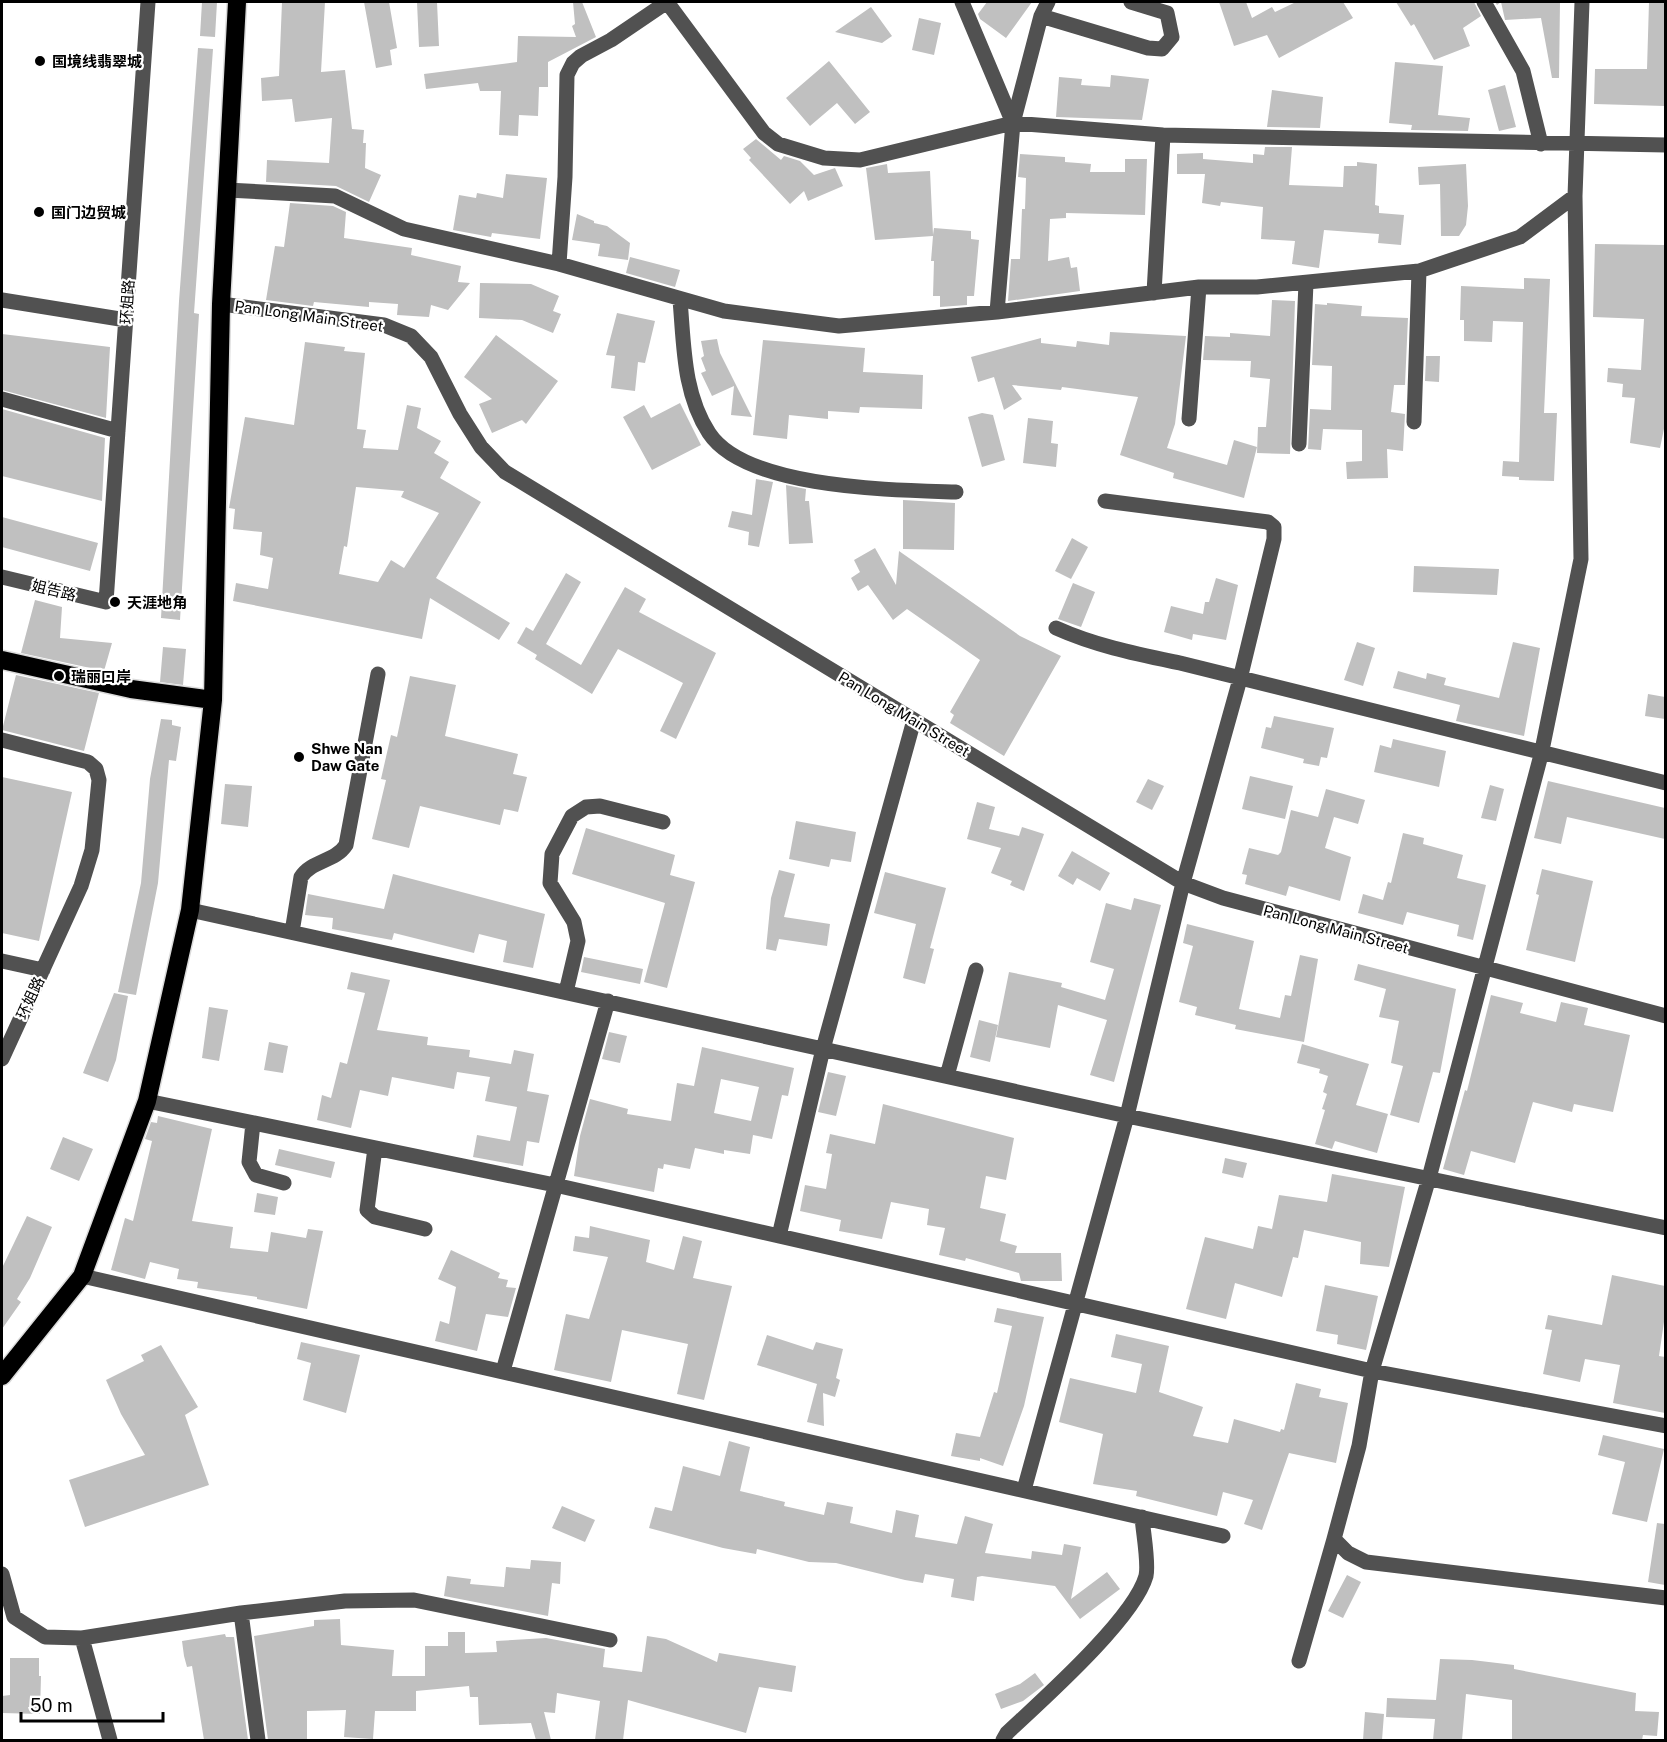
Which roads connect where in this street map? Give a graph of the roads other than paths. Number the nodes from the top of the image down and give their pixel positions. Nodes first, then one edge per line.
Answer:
1 (148, 2) edge
2 (237, 2) edge
3 (667, 2) edge
4 (962, 2) edge
5 (1131, 2) edge
6 (1484, 2) edge
7 (1582, 2) edge
8 (1044, 9) edge
9 (1013, 123) junction
10 (1163, 135) junction
11 (1576, 141) junction
12 (1541, 144) junction
13 (1665, 145) edge
14 (227, 190) junction
15 (1575, 196) junction
16 (558, 264) junction
17 (1419, 270) junction
18 (1306, 283) junction
19 (1199, 287) junction
20 (1154, 293) junction
21 (2, 300) edge
22 (680, 300) junction
23 (221, 304) junction
24 (997, 312) junction
25 (126, 320) junction
26 (2, 399) edge
27 (1189, 419) dead end
28 (1414, 422) dead end
29 (118, 431) junction
30 (1299, 444) dead end
31 (956, 492) dead end
32 (1105, 501) dead end
33 (2, 577) edge
34 (106, 602) joint
35 (1056, 628) dead end
36 (2, 660) edge
37 (378, 674) dead end
38 (1240, 679) junction
39 (213, 700) junction
40 (914, 720) junction
41 (2, 740) edge
42 (1541, 755) junction
43 (1665, 783) edge
44 (663, 822) dead end
45 (1183, 883) junction
46 (190, 910) junction
47 (292, 932) junction
48 (2, 961) edge
49 (43, 970) junction
50 (976, 970) dead end
51 (1484, 970) junction
52 (566, 992) junction
53 (608, 1001) junction
54 (1665, 1016) edge
55 (824, 1049) junction
56 (2, 1059) edge
57 (947, 1076) junction
58 (147, 1101) junction
59 (1127, 1116) junction
60 (253, 1123) junction
61 (375, 1148) junction
62 (1429, 1178) junction
63 (284, 1184) dead end
64 (555, 1185) junction
65 (1665, 1228) edge
66 (425, 1229) dead end
67 (779, 1236) junction
68 (82, 1276) junction
69 (1077, 1304) junction
70 (503, 1371) junction
71 (1372, 1371) junction
72 (2, 1376) edge
73 (1665, 1426) edge
74 (1024, 1490) junction
75 (1142, 1517) junction
76 (1223, 1536) dead end
77 (1334, 1539) junction
78 (2, 1574) edge
79 (1665, 1598) edge
80 (241, 1612) junction
81 (82, 1638) junction
82 (610, 1640) dead end
83 (1299, 1661) dead end
84 (110, 1740) edge
85 (258, 1740) edge
86 (1003, 1740) edge

1 - 25 street, 环姐路
2 - 14 highway
3 - 9 street
3 - 16 street
4 - 9 street
5 - 8 street
6 - 12 street
7 - 11 street
8 - 9 street
9 - 10 street
9 - 24 street
10 - 12 street
10 - 20 street
11 - 12 street
11 - 13 street
11 - 15 street
14 - 16 street
14 - 23 highway
15 - 17 street
15 - 42 street
16 - 22 street
17 - 18 street
17 - 28 street
18 - 19 street
18 - 30 street
19 - 20 street
19 - 27 street
20 - 24 street
21 - 25 street
22 - 24 street
22 - 31 street
23 - 39 highway
23 - 40 street, Pan Long Main Street
25 - 29 street, 环姐路
26 - 29 street
29 - 34 street, 环姐路
32 - 38 street
33 - 34 street, 姐告路
35 - 38 street
36 - 39 highway
37 - 47 street
38 - 42 street
38 - 45 street
39 - 46 highway
40 - 45 street, Pan Long Main Street
40 - 55 street
41 - 49 street, 环姐路
42 - 43 street
42 - 51 street
44 - 52 street
45 - 51 street, Pan Long Main Street
45 - 59 street
46 - 47 street
46 - 58 highway
47 - 52 street
48 - 49 street
49 - 56 street, 环姐路
50 - 57 street
51 - 54 street, Pan Long Main Street
51 - 62 street
52 - 53 street
53 - 55 street
53 - 64 street
55 - 57 street
55 - 67 street
57 - 59 street
58 - 60 street
58 - 68 highway
59 - 62 street
59 - 69 street
60 - 61 street
60 - 63 street
61 - 64 street
61 - 66 street
62 - 65 street
62 - 71 street
64 - 67 street
64 - 70 street
67 - 69 street
68 - 70 street
68 - 72 highway
69 - 71 street
69 - 74 street
70 - 74 street
71 - 73 street
71 - 77 street
74 - 75 street
75 - 76 street
75 - 86 street
77 - 79 street
77 - 83 street
78 - 81 street
80 - 81 street
80 - 82 street
80 - 85 street
81 - 84 street

